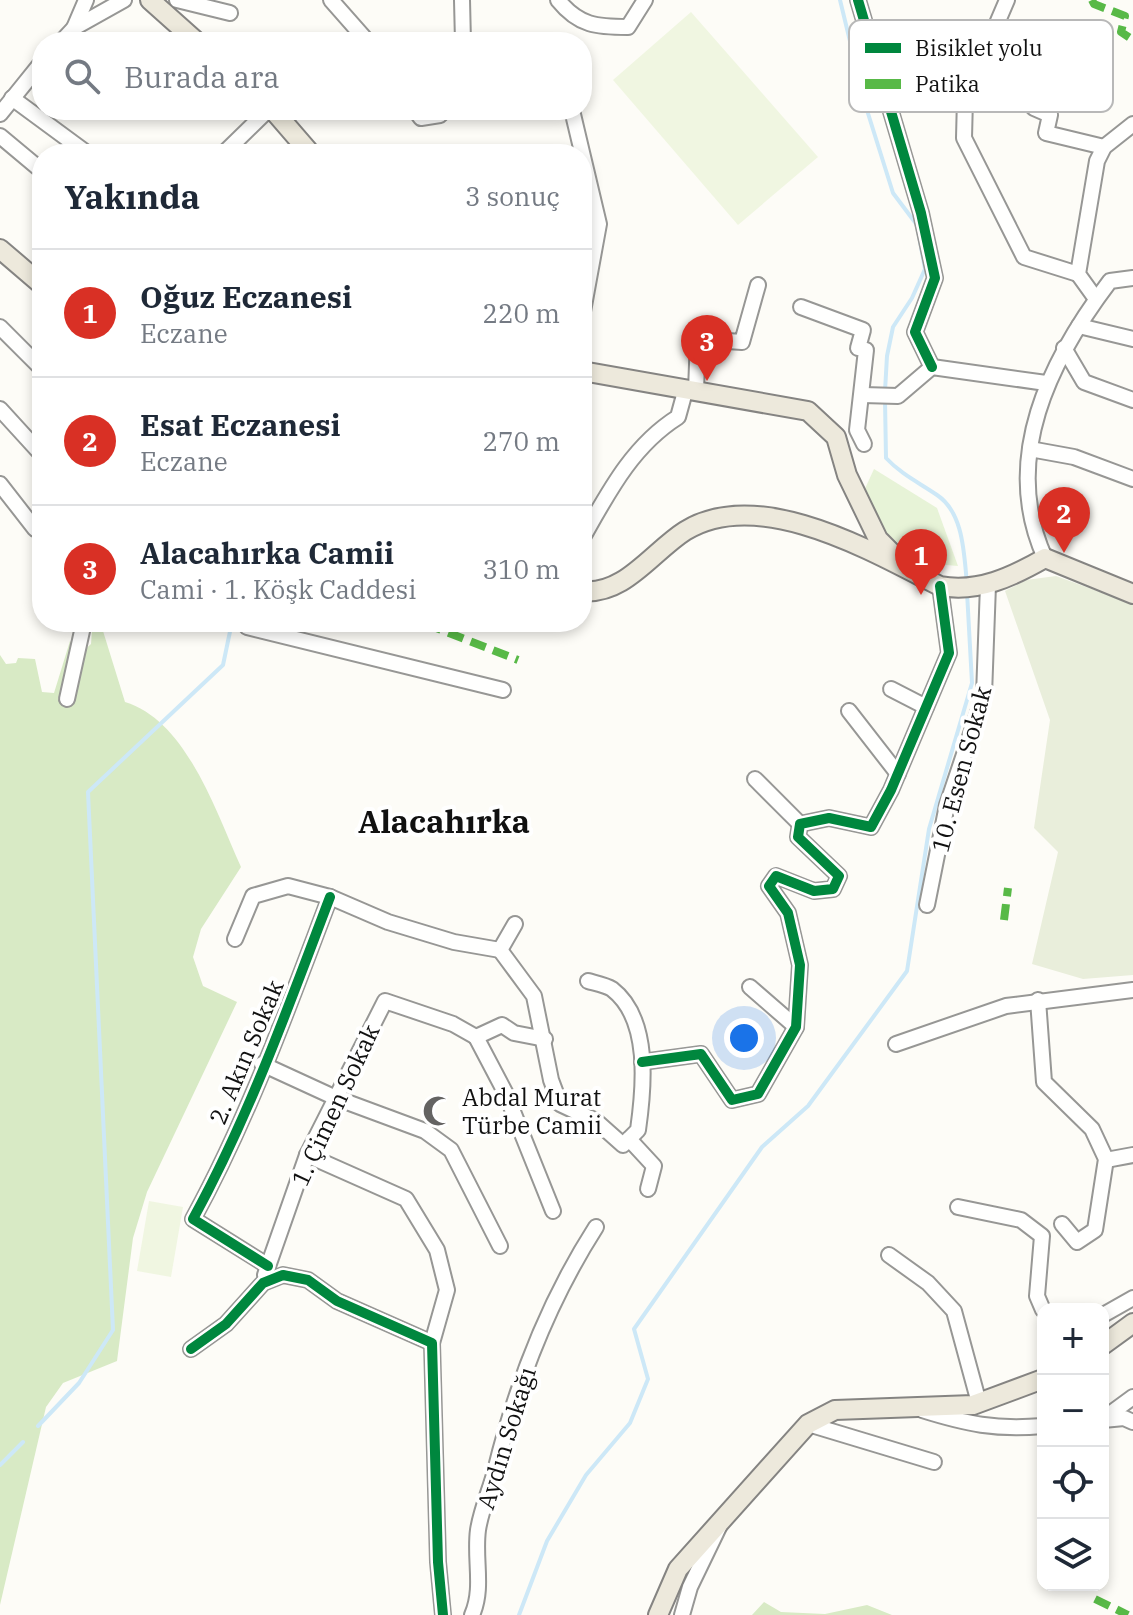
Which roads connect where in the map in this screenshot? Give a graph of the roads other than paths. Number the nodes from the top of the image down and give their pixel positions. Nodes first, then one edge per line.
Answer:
1 (86, 0) edge
2 (124, 0) edge
3 (150, 0) edge
4 (177, 0) edge
5 (331, 0) edge
6 (462, 0) edge
7 (558, 0) edge
8 (645, 0) edge
9 (858, 0) edge
10 (1007, 0) edge
11 (230, 13) dead end
12 (864, 20) edge
13 (998, 20) edge
14 (74, 28) junction
15 (70, 32) edge
16 (186, 32) edge
17 (359, 32) edge
18 (463, 32) edge
19 (32, 74) edge
20 (12, 98) junction
21 (891, 112) edge
22 (965, 112) edge
23 (1043, 112) edge
24 (32, 113) edge
25 (0, 114) edge
26 (42, 120) edge
27 (259, 120) edge
28 (279, 120) edge
29 (574, 120) edge
30 (1133, 124) edge
31 (0, 136) edge
32 (74, 144) edge
33 (234, 144) edge
34 (302, 144) edge
35 (580, 144) edge
36 (1104, 147) junction
37 (32, 163) edge
38 (592, 194) edge
39 (0, 249) edge
40 (592, 262) edge
41 (1078, 274) junction
42 (32, 276) edge
43 (1133, 278) edge
44 (758, 285) dead end
45 (1096, 299) junction
46 (801, 307) dead end
47 (1079, 326) junction
48 (0, 327) edge
49 (1133, 339) edge
50 (1064, 348) junction
51 (32, 359) edge
52 (932, 367) junction
53 (592, 373) edge
54 (1046, 383) junction
55 (691, 389) junction
56 (867, 395) junction
57 (1133, 400) edge
58 (0, 409) edge
59 (32, 444) edge
60 (864, 444) dead end
61 (1030, 449) junction
62 (1133, 479) edge
63 (0, 484) edge
64 (592, 523) edge
65 (32, 525) edge
66 (1045, 558) junction
67 (908, 570) junction
68 (988, 585) junction
69 (948, 588) junction
70 (592, 592) edge
71 (1133, 594) edge
72 (82, 632) edge
73 (267, 632) edge
74 (891, 689) dead end
75 (503, 690) dead end
76 (67, 699) dead end
77 (926, 707) junction
78 (849, 711) dead end
79 (898, 774) junction
80 (755, 779) dead end
81 (800, 824) junction
82 (330, 897) junction
83 (927, 905) dead end
84 (515, 924) dead end
85 (235, 939) dead end
86 (500, 950) junction
87 (588, 981) dead end
88 (750, 987) dead end
89 (1133, 990) edge
90 (1038, 1000) junction
91 (796, 1027) junction
92 (476, 1037) junction
93 (545, 1039) junction
94 (896, 1044) dead end
95 (642, 1062) junction
96 (262, 1064) junction
97 (336, 1098) junction
98 (629, 1139) junction
99 (307, 1155) junction
100 (1133, 1155) edge
101 (1106, 1160) junction
102 (648, 1189) dead end
103 (958, 1207) dead end
104 (553, 1211) dead end
105 (1062, 1224) dead end
106 (596, 1227) dead end
107 (500, 1246) dead end
108 (889, 1255) dead end
109 (268, 1266) junction
110 (263, 1283) junction
111 (1133, 1298) edge
112 (1040, 1303) edge
113 (1109, 1312) edge
114 (1133, 1323) edge
115 (1109, 1341) edge
116 (432, 1343) junction
117 (191, 1349) dead end
118 (1037, 1381) edge
119 (1133, 1397) edge
120 (979, 1403) junction
121 (908, 1405) junction
122 (1109, 1415) edge
123 (1109, 1419) edge
124 (1133, 1422) edge
125 (808, 1424) junction
126 (1037, 1426) edge
127 (934, 1462) dead end
128 (722, 1517) junction
129 (443, 1615) edge
130 (472, 1615) edge
131 (658, 1615) edge
132 (682, 1615) edge

1 - 14 street
2 - 14 street
3 - 16 main road
4 - 11 street
5 - 17 street
6 - 18 street
7 - 8 street
9 - 12 street
10 - 13 street
14 - 15 street
19 - 20 street
20 - 24 street
20 - 25 street
21 - 52 street
22 - 41 street
23 - 36 street
26 - 32 street
27 - 33 street
28 - 34 main road
29 - 35 street
30 - 36 street
31 - 37 street
36 - 41 street
38 - 40 street
39 - 42 main road
41 - 45 street
43 - 45 street
44 - 55 street
45 - 47 street
46 - 56 street
47 - 49 street
47 - 50 street
48 - 51 street
50 - 54 street
50 - 57 street
52 - 54 street
52 - 56 street
53 - 55 main road
54 - 61 street
55 - 64 street
55 - 67 main road
56 - 60 street
58 - 59 street
61 - 62 street
61 - 66 street
63 - 65 street
66 - 68 main road
66 - 71 main road
67 - 69 main road
67 - 70 main road
68 - 69 main road
68 - 83 street, 10. Esen Sokak
69 - 77 street
72 - 76 street
73 - 75 street
74 - 77 street
77 - 79 street
78 - 79 street
79 - 81 street
80 - 81 street
81 - 91 street
82 - 85 street
82 - 86 street
82 - 96 street, 2. Akın Sokak
84 - 86 street
86 - 93 street
87 - 95 street
88 - 91 street
89 - 90 street
90 - 94 street
90 - 101 street
91 - 95 street
92 - 93 street
92 - 97 street, 1. Çimen Sokak
92 - 104 street
93 - 98 street
95 - 98 street
96 - 97 street
96 - 109 street, 2. Akın Sokak
97 - 99 street, 1. Çimen Sokak
97 - 107 street
98 - 102 street
99 - 109 street, 1. Çimen Sokak
99 - 116 street
100 - 101 street
101 - 105 street
103 - 112 street
106 - 130 street, Aydın Sokağı
108 - 120 street
109 - 110 street, 1. Çimen Sokak
110 - 116 street
110 - 117 street
111 - 113 street
114 - 115 main road
116 - 129 street
118 - 120 main road
119 - 122 street
120 - 121 main road
121 - 125 main road
121 - 126 street
123 - 124 street
125 - 127 street
125 - 128 main road
128 - 131 main road
128 - 132 street

